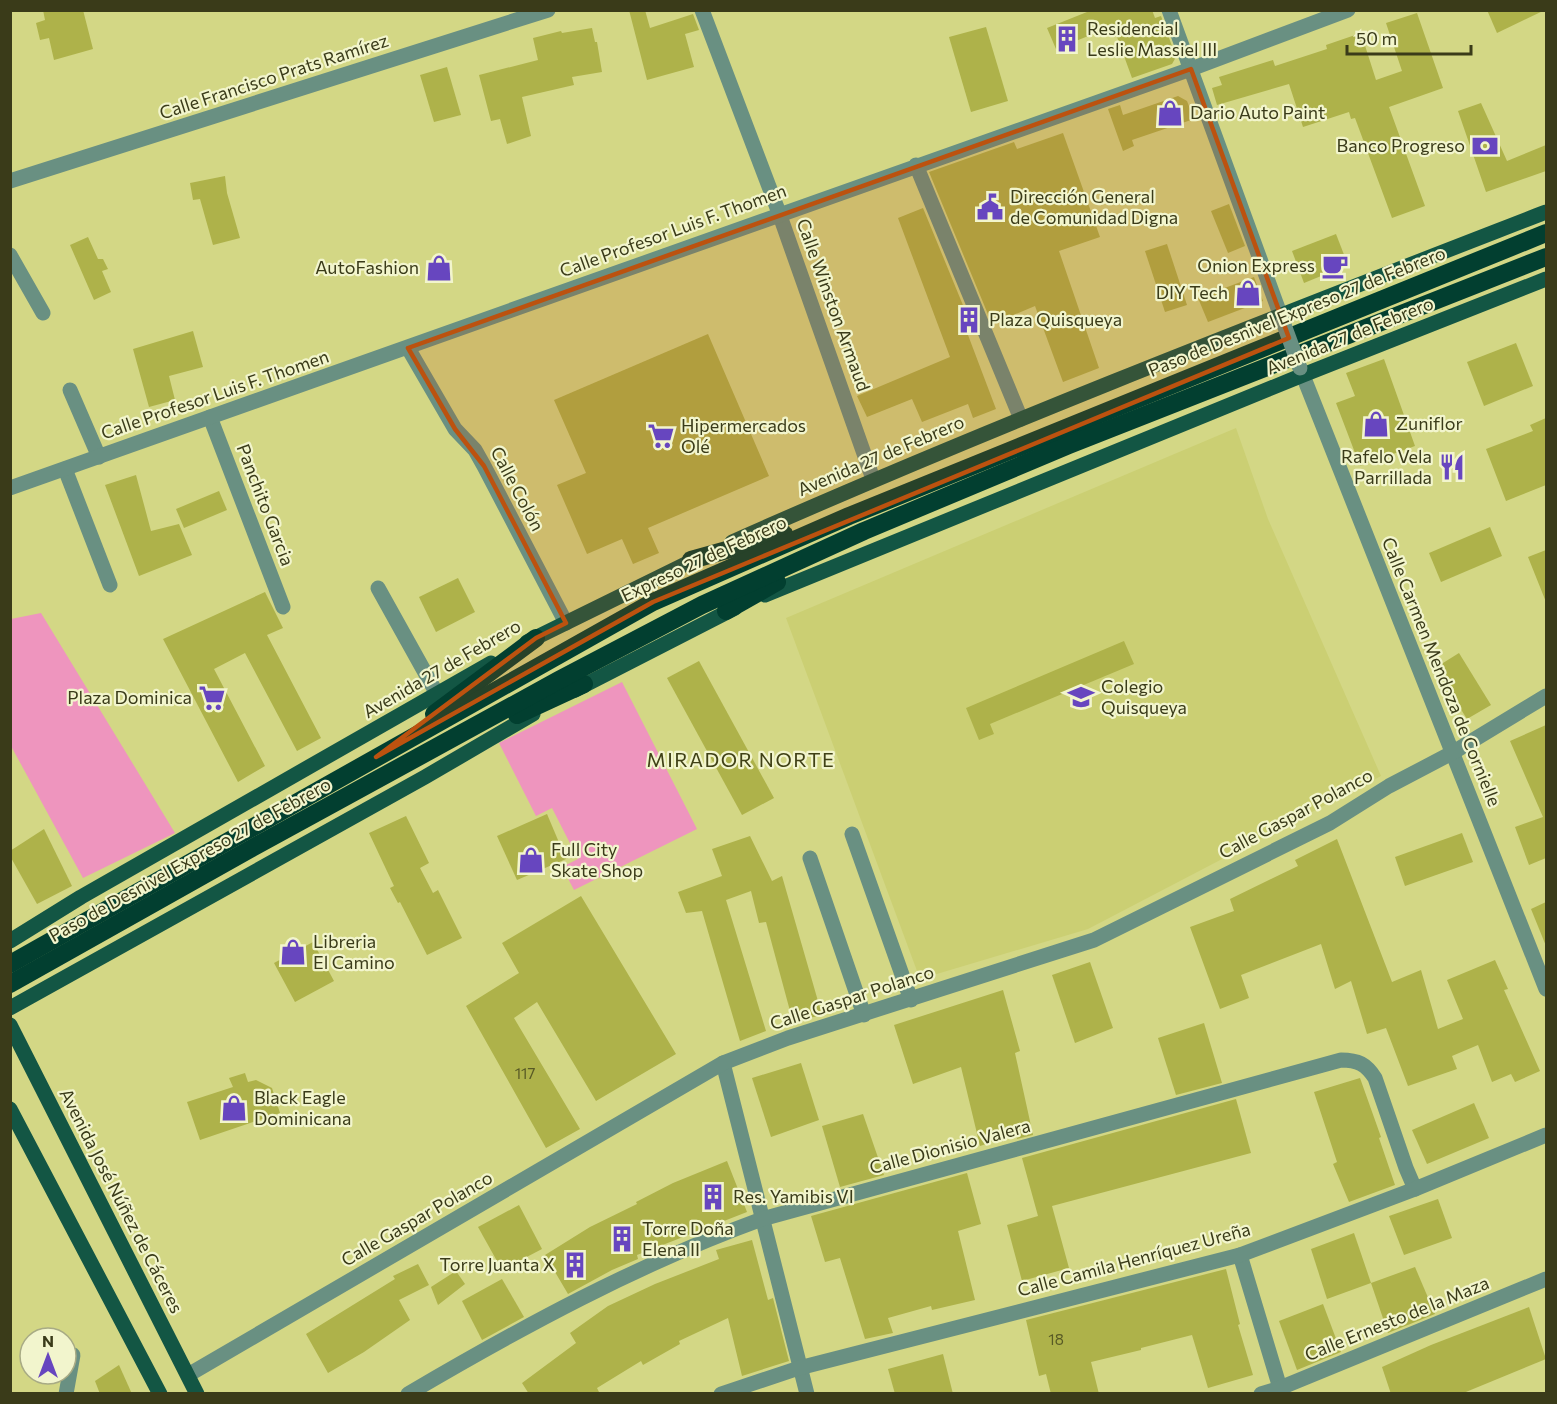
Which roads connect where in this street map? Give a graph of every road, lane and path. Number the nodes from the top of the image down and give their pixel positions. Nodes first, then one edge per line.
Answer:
1 (548, 10) edge
2 (702, 10) edge
3 (1169, 10) edge
4 (1348, 10) edge
5 (1191, 69) junction
6 (916, 165) junction
7 (10, 181) edge
8 (1546, 212) edge
9 (779, 213) junction
10 (1546, 233) edge
11 (10, 255) edge
12 (1546, 257) edge
13 (1546, 279) edge
14 (43, 313) dead end
15 (1281, 319) junction
16 (408, 348) junction
17 (1301, 372) junction
18 (70, 390) dead end
19 (210, 417) junction
20 (1021, 419) junction
21 (1066, 438) junction
22 (99, 457) junction
23 (65, 469) junction
24 (873, 479) junction
25 (10, 488) edge
26 (849, 516) junction
27 (864, 531) junction
28 (691, 560) junction
29 (110, 585) dead end
30 (378, 588) dead end
31 (283, 607) dead end
32 (726, 611) junction
33 (566, 623) junction
34 (536, 638) junction
35 (584, 684) junction
36 (437, 694) junction
37 (1546, 696) edge
38 (1452, 753) junction
39 (376, 757) junction
40 (390, 774) junction
41 (852, 834) dead end
42 (810, 858) dead end
43 (10, 941) edge
44 (10, 963) edge
45 (10, 984) edge
46 (1546, 989) edge
47 (910, 1000) junction
48 (10, 1008) edge
49 (864, 1015) junction
50 (10, 1025) edge
51 (723, 1063) junction
52 (10, 1109) edge
53 (1546, 1135) edge
54 (1415, 1189) junction
55 (762, 1219) junction
56 (1240, 1255) junction
57 (1546, 1279) edge
58 (799, 1368) junction
59 (188, 1375) junction
60 (1280, 1388) junction
61 (160, 1394) edge
62 (197, 1394) edge
63 (408, 1394) edge
64 (721, 1394) edge
65 (807, 1394) edge
66 (1261, 1394) edge

1 - 7 street, Calle Francisco Prats Ramírez
2 - 9 street, Calle Winston Armaud
3 - 5 street
4 - 5 street, Calle Profesor Luis F. Thomen
5 - 6 street, Calle Profesor Luis F. Thomen
5 - 15 street
6 - 9 street, Calle Profesor Luis F. Thomen
6 - 20 street
8 - 15 main road, Avenida 27 de Febrero
9 - 16 street, Calle Profesor Luis F. Thomen
9 - 24 street, Calle Winston Armaud
10 - 21 highway, Paso de Desnivel Expreso 27 de Febrero
11 - 14 street
12 - 21 highway
13 - 17 main road, Avenida 27 de Febrero
15 - 17 street, Calle Carmen Mendoza de Cornielle, bridge
15 - 20 main road, Avenida 27 de Febrero
16 - 19 street, Calle Profesor Luis F. Thomen
16 - 33 street, Calle Colón
17 - 32 main road, Avenida 27 de Febrero
17 - 38 street, Calle Carmen Mendoza de Cornielle
18 - 22 street
19 - 22 street, Calle Profesor Luis F. Thomen
19 - 31 street, Panchito Garcia
20 - 24 main road, Avenida 27 de Febrero
21 - 26 highway, Expreso 27 de Febrero
21 - 27 highway
22 - 23 street, Calle Profesor Luis F. Thomen
23 - 25 street, Calle Profesor Luis F. Thomen
23 - 29 street
24 - 28 main road, Avenida 27 de Febrero
26 - 28 highway
26 - 39 highway, Expreso 27 de Febrero
27 - 32 highway
27 - 40 highway
28 - 33 main road, Avenida 27 de Febrero
30 - 36 street
32 - 35 main road, Avenida 27 de Febrero
33 - 34 main road, Avenida 27 de Febrero
34 - 36 main road, Avenida 27 de Febrero
34 - 39 highway
35 - 40 highway
35 - 48 main road, Avenida 27 de Febrero
36 - 43 main road, Avenida 27 de Febrero
37 - 38 street, Calle Gaspar Polanco
38 - 46 street, Calle Carmen Mendoza de Cornielle
38 - 47 street, Calle Gaspar Polanco
39 - 44 highway, Paso de Desnivel Expreso 27 de Febrero
40 - 45 highway, Paso de Desnivel Expreso 27 de Febrero
41 - 47 street
42 - 49 street
47 - 49 street, Calle Gaspar Polanco
49 - 51 street, Calle Gaspar Polanco
50 - 59 main road, Avenida José Núñez de Cáceres
51 - 55 street
51 - 59 street, Calle Gaspar Polanco
52 - 61 main road
53 - 54 street, Calle Camila Henríquez Ureña
54 - 55 street, Calle Dionisio Valera
54 - 56 street, Calle Camila Henríquez Ureña
55 - 58 street
55 - 63 street, Calle Dionisio Valera
56 - 58 street, Calle Camila Henríquez Ureña
56 - 60 street
57 - 60 street, Calle Ernesto de la Maza
58 - 64 street, Calle Camila Henríquez Ureña
58 - 65 street
59 - 62 main road, Avenida José Núñez de Cáceres
60 - 66 street, Calle Ernesto de la Maza

